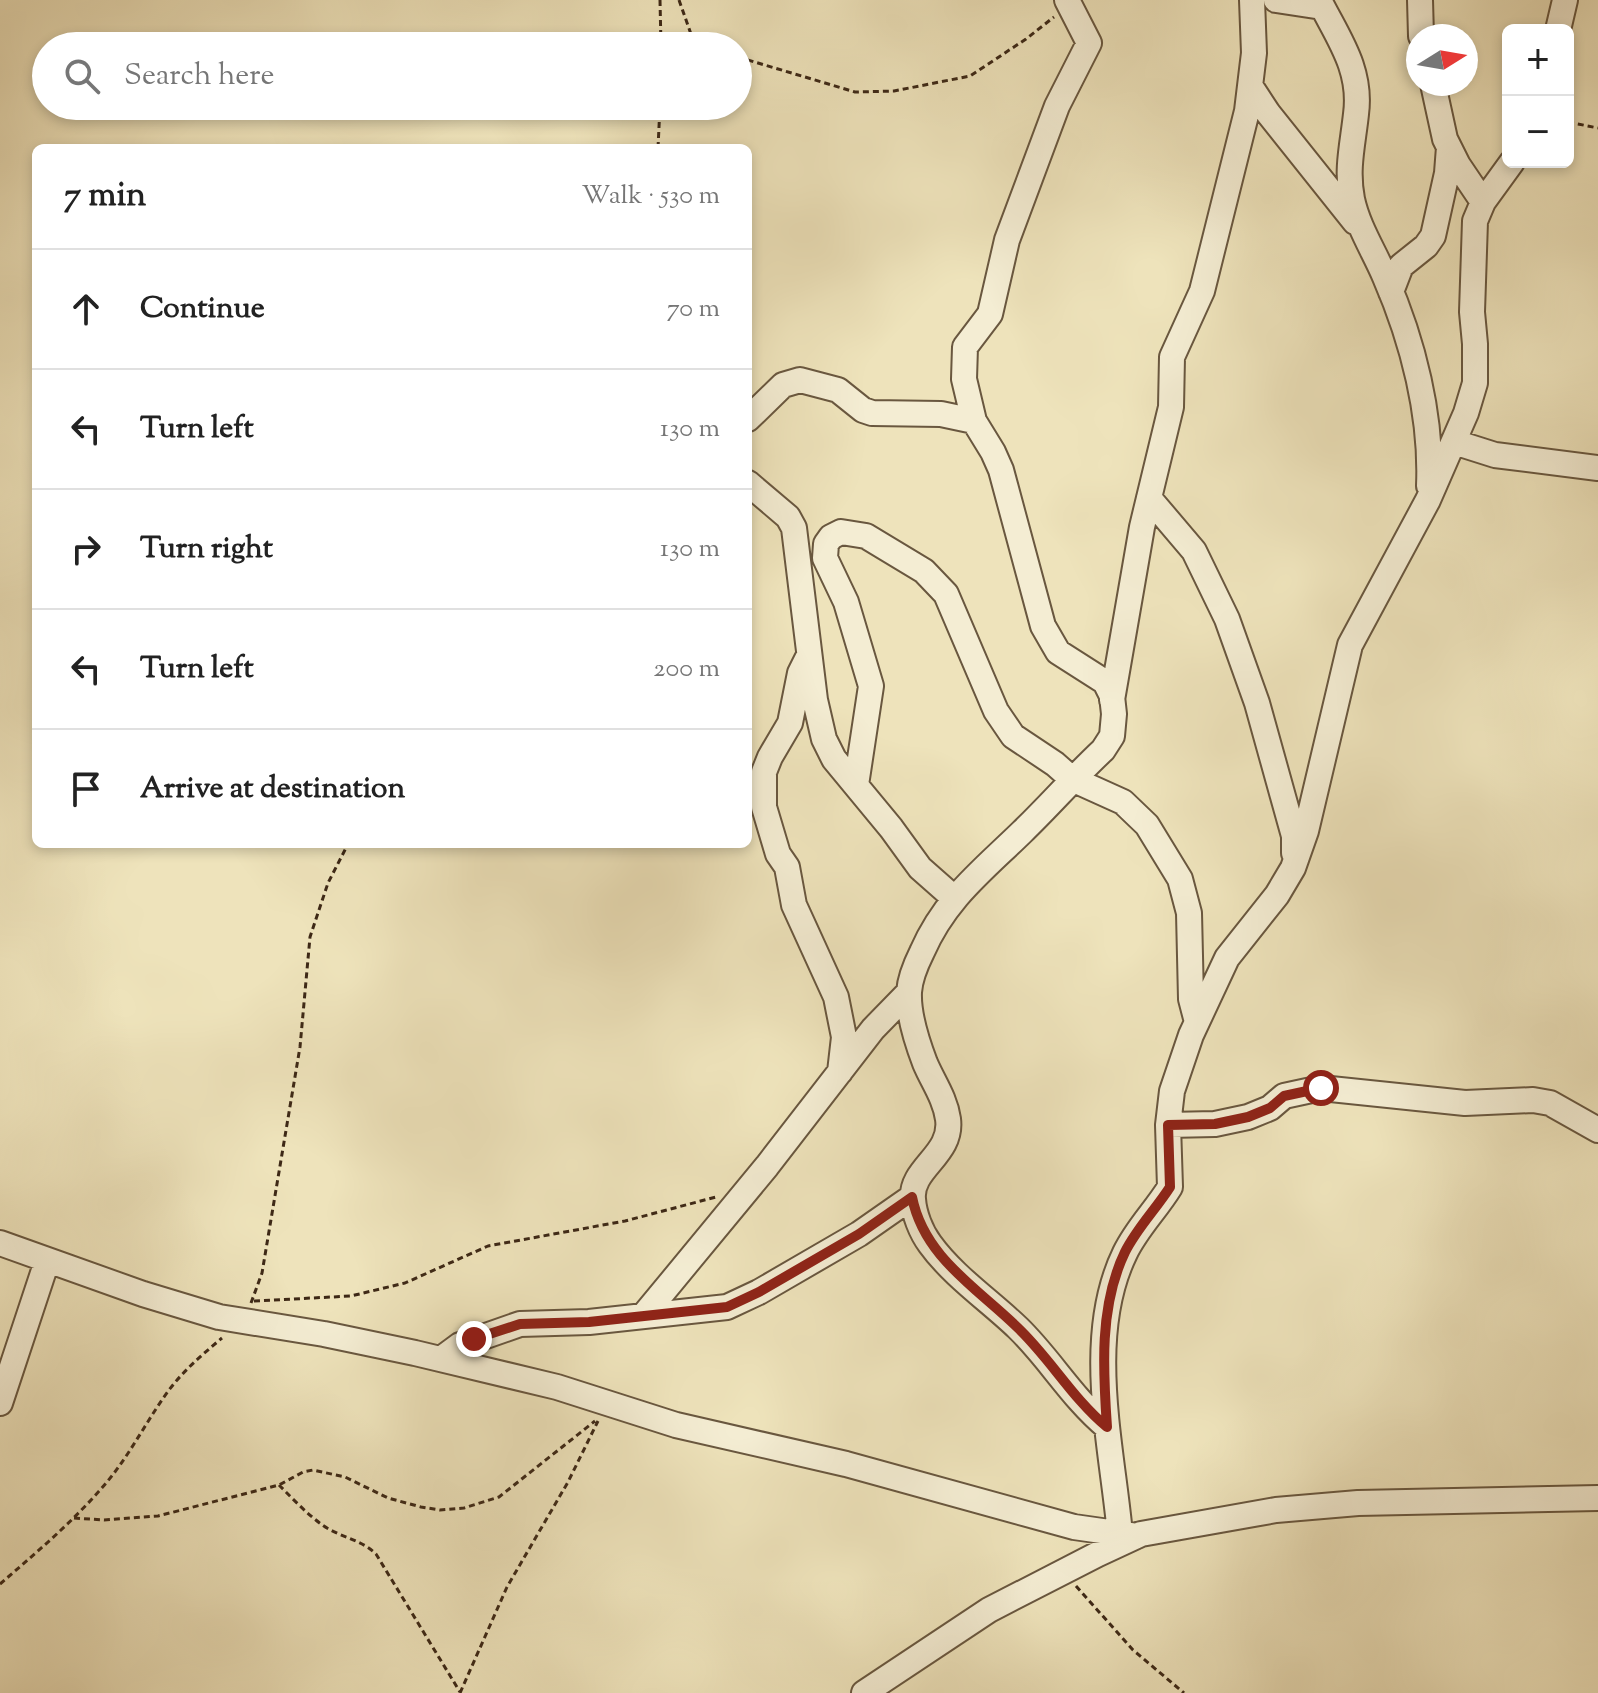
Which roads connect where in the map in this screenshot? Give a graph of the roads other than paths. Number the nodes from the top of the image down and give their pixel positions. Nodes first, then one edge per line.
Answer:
1 (1252, 0) edge
2 (1276, 0) edge
3 (1420, 0) edge
4 (1565, 0) edge
5 (1068, 2) edge
6 (1320, 4) edge
7 (1421, 24) edge
8 (1559, 24) edge
9 (1251, 87) junction
10 (1436, 96) edge
11 (1449, 147) junction
12 (1508, 168) edge
13 (1483, 202) junction
14 (1361, 230) junction
15 (1391, 292) junction
16 (752, 415) edge
17 (974, 421) junction
18 (1454, 442) junction
19 (1598, 468) edge
20 (752, 486) edge
21 (1149, 498) junction
22 (1428, 500) junction
23 (809, 653) junction
24 (1112, 700) junction
25 (1072, 779) junction
26 (856, 785) junction
27 (1295, 863) junction
28 (954, 898) junction
29 (909, 992) junction
30 (1197, 1022) junction
31 (840, 1072) junction
32 (1168, 1125) junction
33 (1598, 1130) edge
34 (912, 1197) junction
35 (0, 1243) edge
36 (47, 1261) junction
37 (644, 1315) junction
38 (441, 1359) junction
39 (0, 1403) edge
40 (1107, 1427) junction
41 (1598, 1498) edge
42 (1128, 1535) junction
43 (864, 1693) edge

1 - 9 street
2 - 6 street
3 - 7 street
4 - 8 street
5 - 17 street
6 - 14 street
9 - 14 street
9 - 21 street
10 - 11 street
11 - 13 street
11 - 15 street
12 - 13 street
13 - 18 street
14 - 15 street
15 - 22 street
16 - 17 street
17 - 24 street
18 - 19 street
18 - 22 street
20 - 23 street
21 - 24 street
21 - 27 street
22 - 27 street
23 - 26 street
23 - 31 street
24 - 25 street
25 - 26 street
25 - 28 street
25 - 30 street
26 - 28 street
27 - 30 street
28 - 29 street
29 - 31 street
29 - 34 street
30 - 32 street
31 - 37 street
32 - 33 street
32 - 40 street
34 - 37 street
34 - 40 street
35 - 36 street
36 - 38 street
36 - 39 street
37 - 38 street
38 - 42 street
40 - 42 street
41 - 42 street
42 - 43 street

